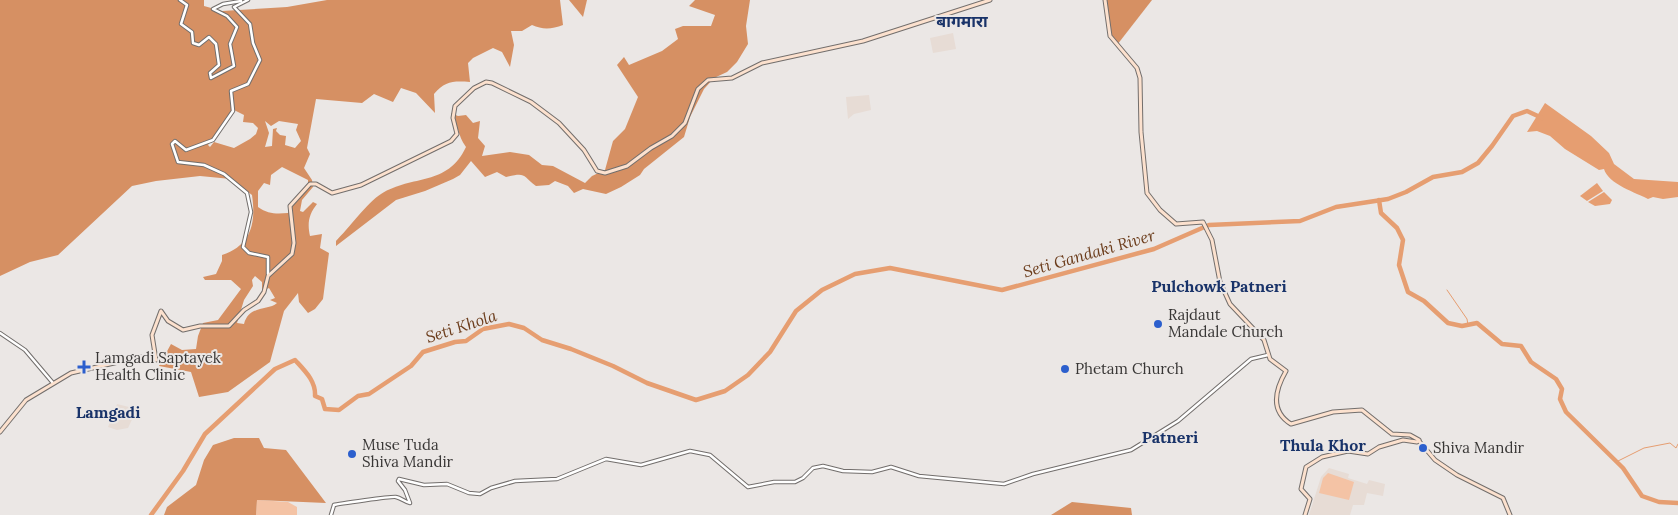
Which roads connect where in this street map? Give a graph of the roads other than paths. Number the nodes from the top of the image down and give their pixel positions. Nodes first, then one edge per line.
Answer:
1 (180, 0) edge
2 (246, 0) edge
3 (990, 0) edge
4 (1105, 0) edge
5 (268, 276) junction
6 (0, 333) edge
7 (1268, 355) junction
8 (53, 383) junction
9 (0, 432) edge
10 (1419, 441) junction
11 (331, 515) edge
12 (1305, 515) edge
13 (1510, 515) edge

1 - 2 street
2 - 5 street
3 - 5 main road
4 - 7 main road
5 - 8 main road
6 - 8 street
7 - 10 main road
7 - 11 street
8 - 9 main road
10 - 12 main road
10 - 13 main road

